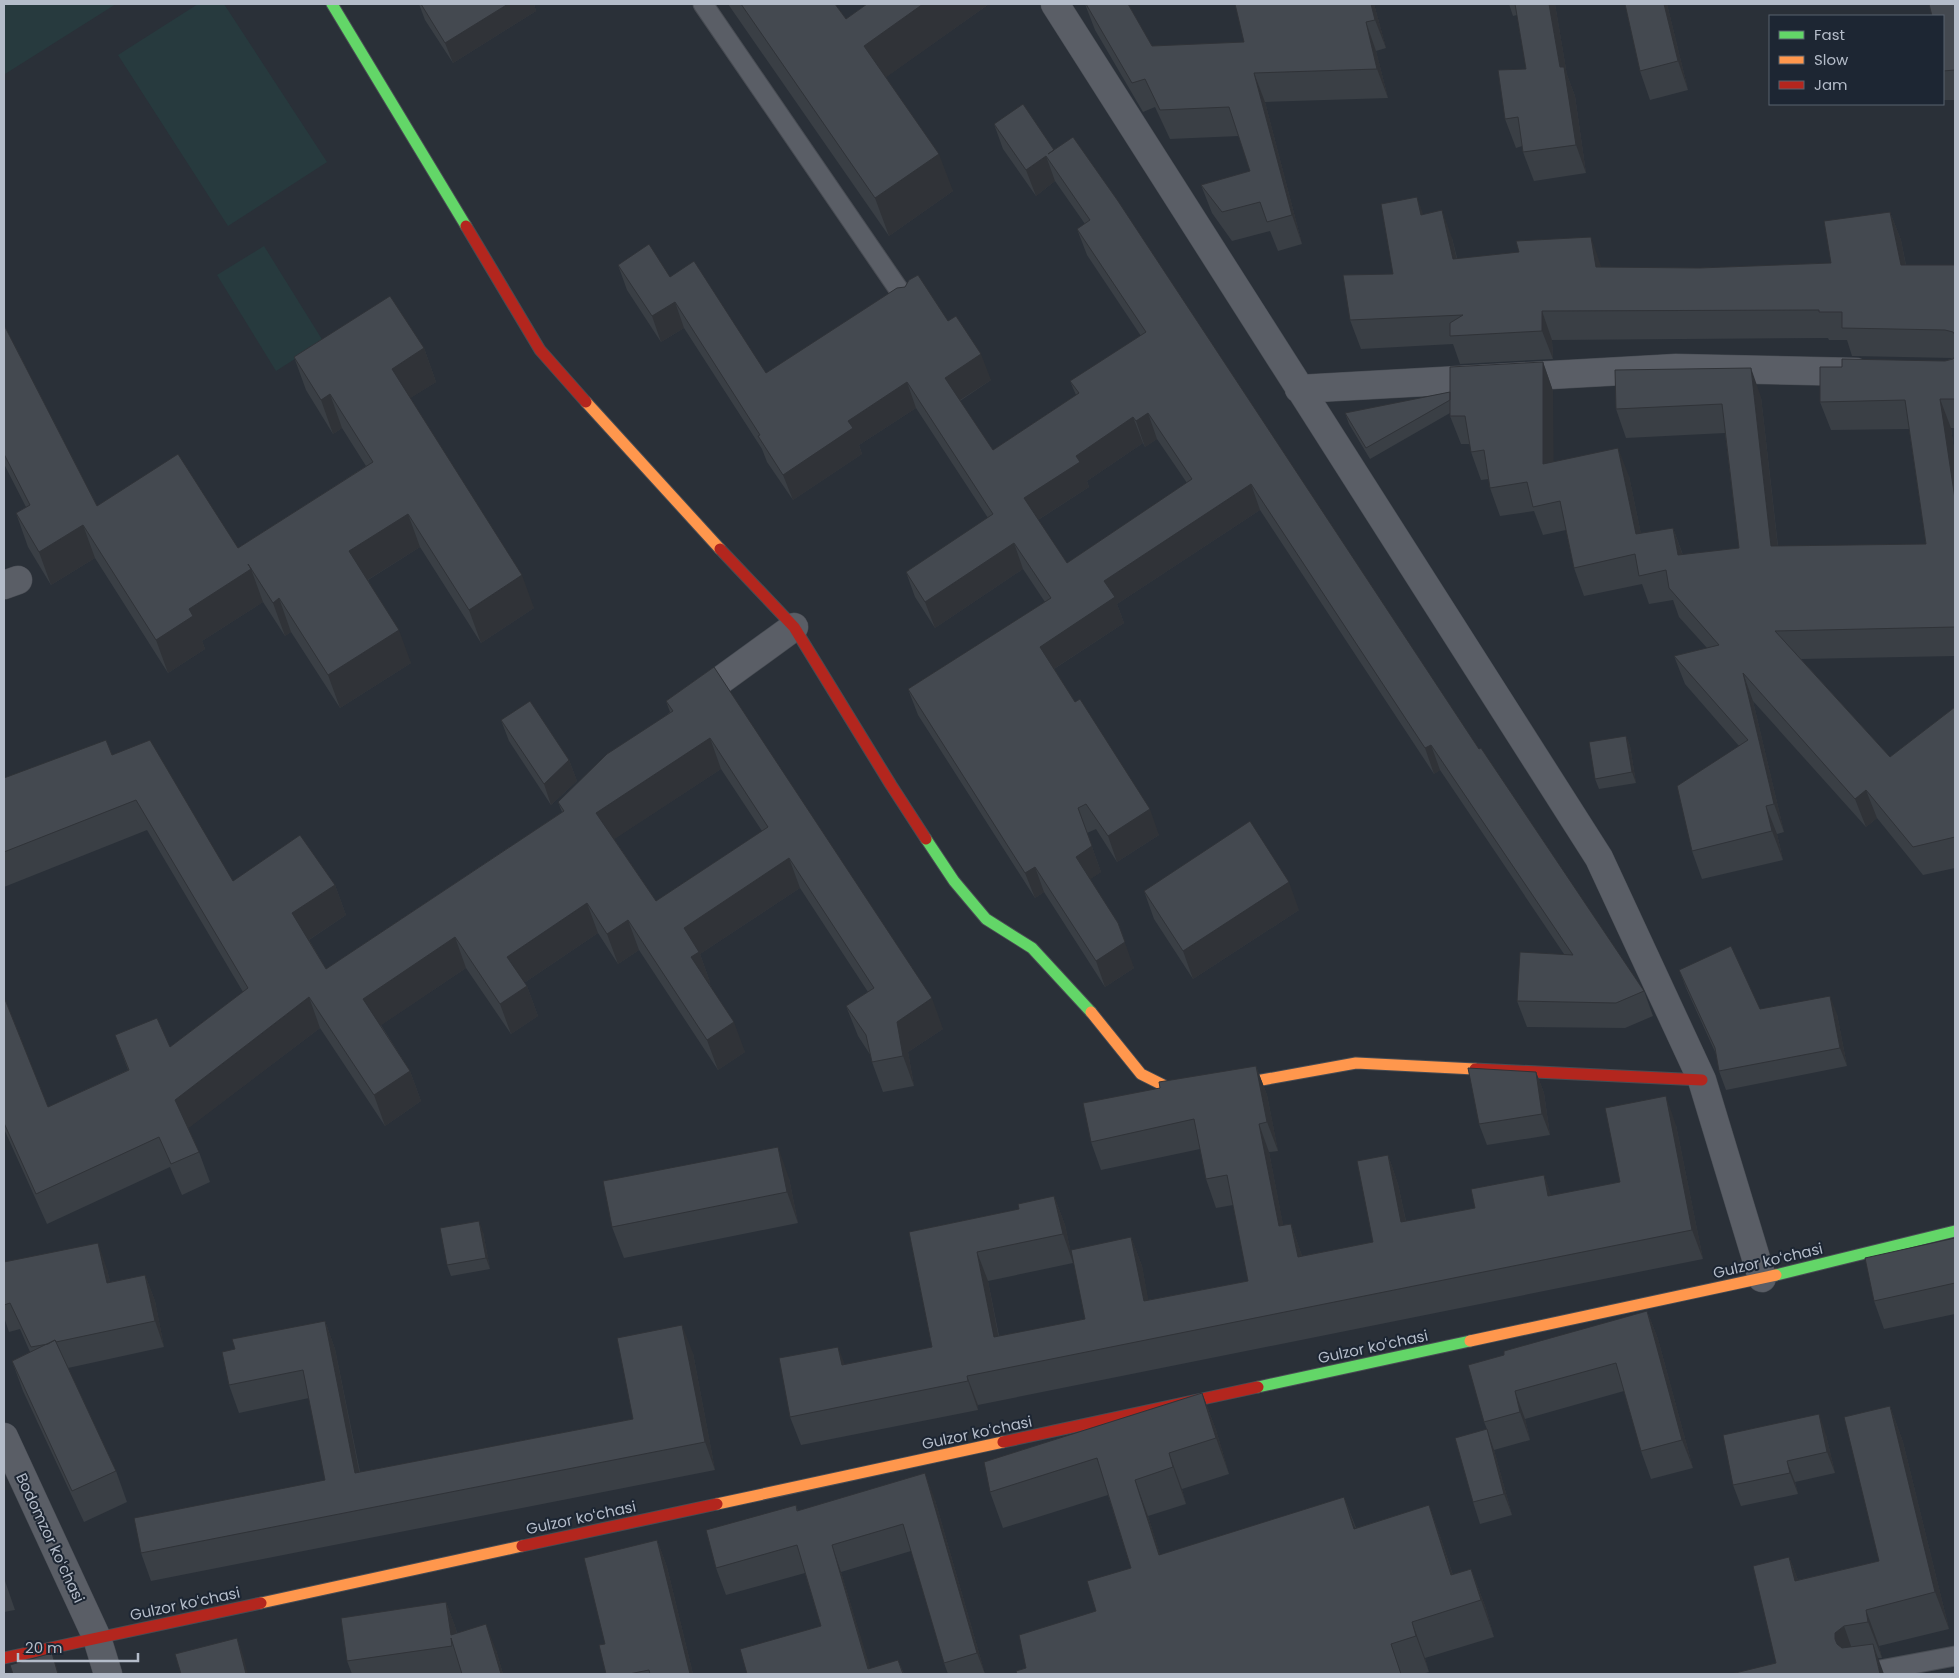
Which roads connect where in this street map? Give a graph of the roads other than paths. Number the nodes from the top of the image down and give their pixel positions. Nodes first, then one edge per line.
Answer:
1 (332, 4) edge
2 (703, 4) edge
3 (1055, 4) edge
4 (908, 303) edge
5 (1886, 372) edge
6 (1299, 388) junction
7 (794, 627) junction
8 (671, 717) edge
9 (1702, 1080) junction
10 (1955, 1231) edge
11 (1762, 1278) junction
12 (4, 1437) edge
13 (97, 1638) junction
14 (1955, 1656) edge
15 (4, 1658) edge
16 (108, 1674) edge
17 (1859, 1674) edge

1 - 7 street
2 - 4 lane
3 - 6 street
5 - 6 street
6 - 9 street
7 - 8 street
7 - 9 street
9 - 11 street
10 - 11 street, Gulzor koʻchasi
11 - 13 street, Gulzor koʻchasi
12 - 13 street, Bodomzor koʻchasi
13 - 15 street, Gulzor koʻchasi
13 - 16 street, Bodomzor koʻchasi
14 - 17 lane

